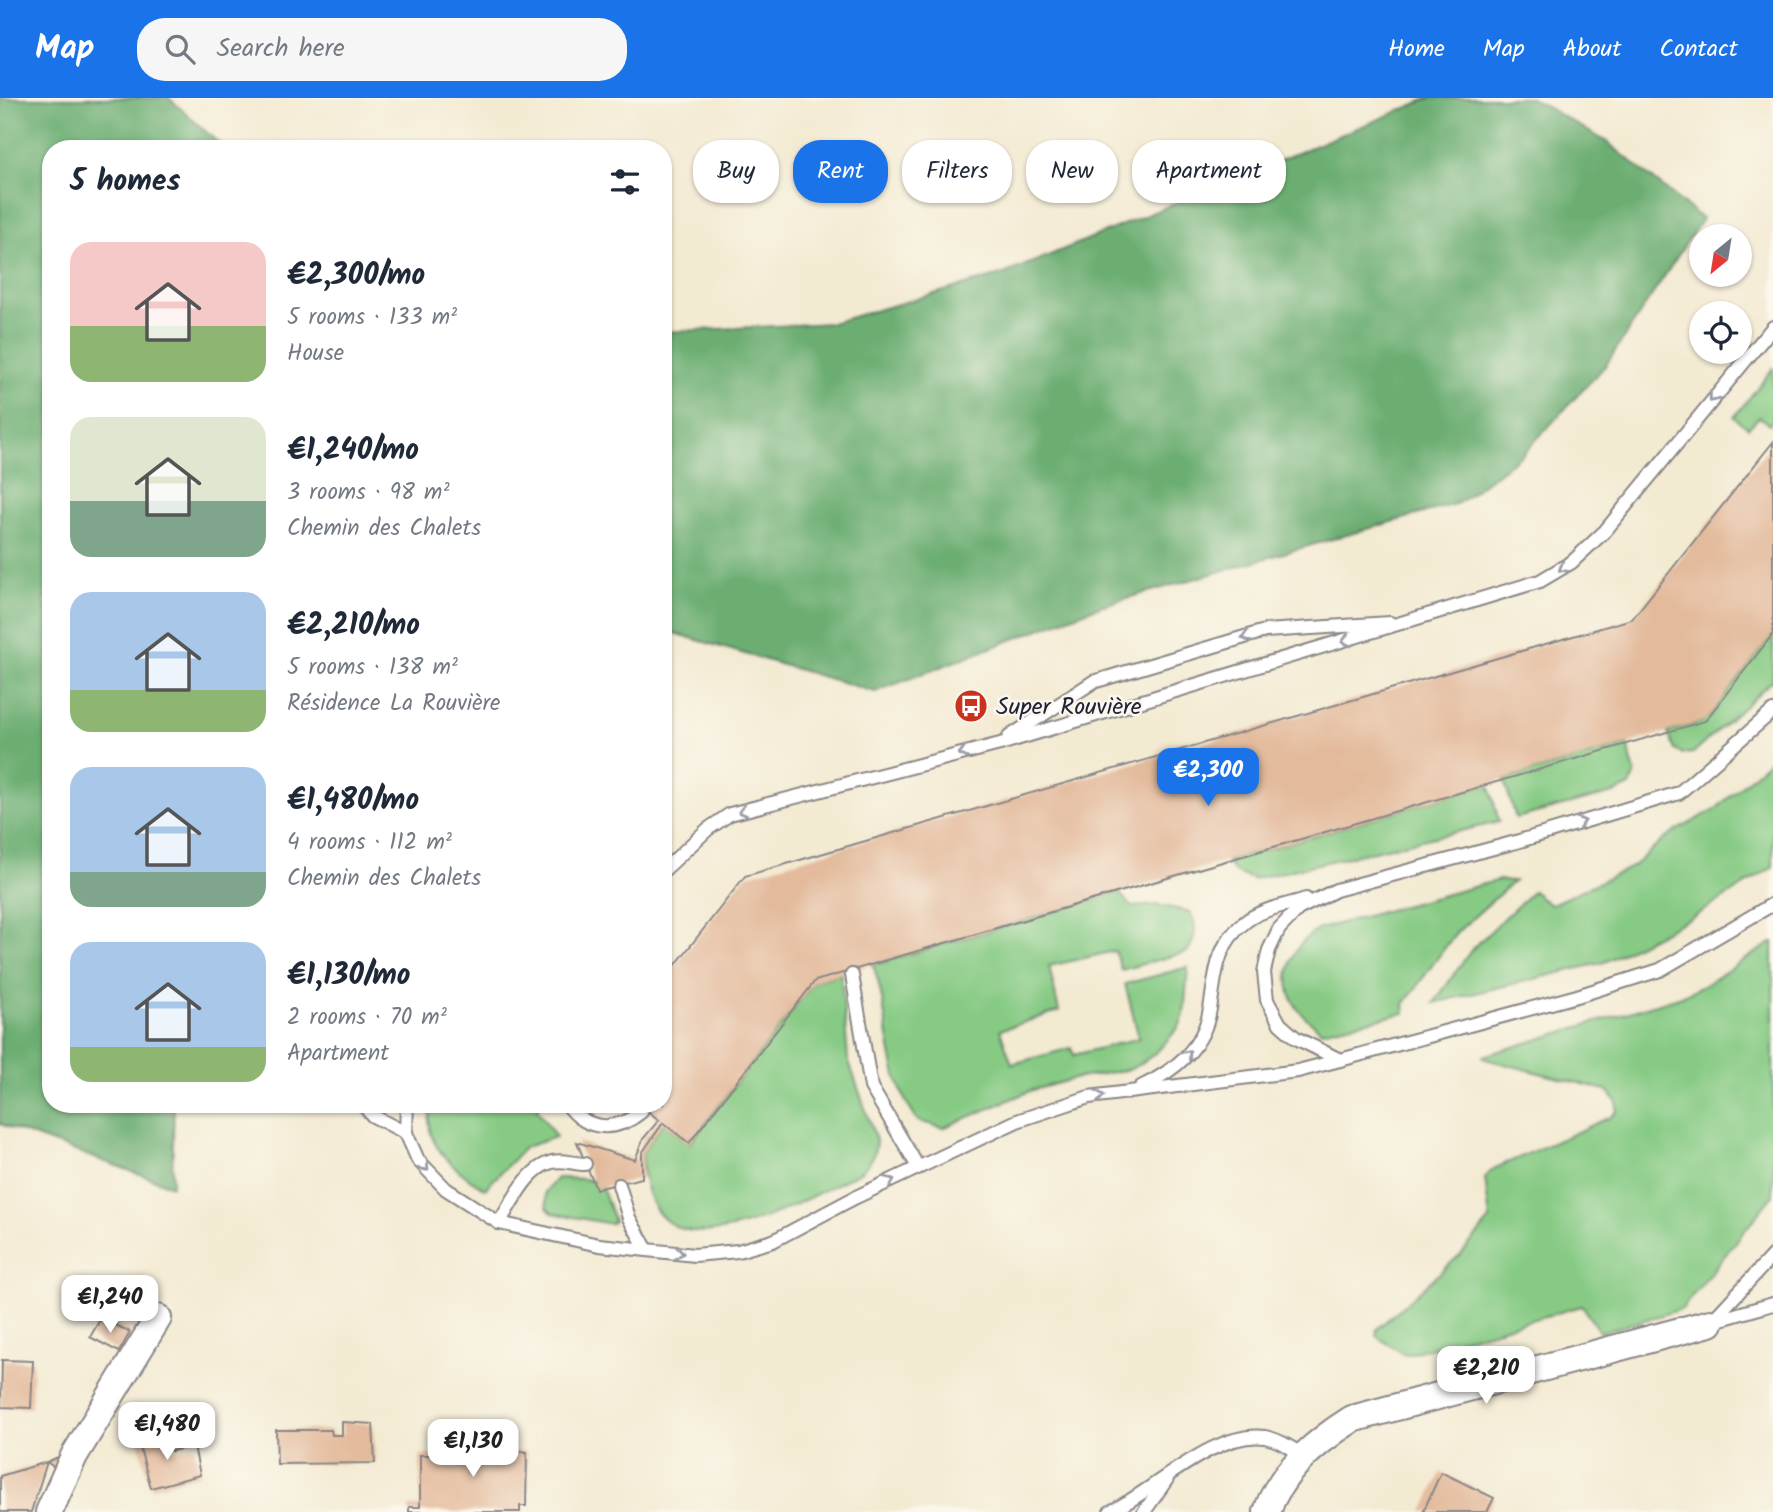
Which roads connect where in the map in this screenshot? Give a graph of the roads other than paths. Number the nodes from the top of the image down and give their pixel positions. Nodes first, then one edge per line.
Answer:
1 (1773, 327) edge
2 (1412, 622) junction
3 (1773, 711) edge
4 (1000, 744) junction
5 (672, 862) edge
6 (1336, 890) junction
7 (1773, 904) edge
8 (852, 975) dead end
9 (1340, 1060) junction
10 (1131, 1091) junction
11 (370, 1113) edge
12 (407, 1113) edge
13 (576, 1113) edge
14 (640, 1113) edge
15 (406, 1133) junction
16 (585, 1164) dead end
17 (918, 1167) junction
18 (619, 1185) dead end
19 (499, 1223) junction
20 (648, 1250) junction
21 (1773, 1255) edge
22 (1773, 1262) edge
23 (1755, 1275) junction
24 (1773, 1298) edge
25 (1773, 1304) edge
26 (1747, 1311) junction
27 (158, 1318) dead end
28 (1710, 1322) junction
29 (1304, 1455) junction
30 (1171, 1473) junction
31 (49, 1512) edge
32 (1110, 1512) edge
33 (1144, 1512) edge
34 (1267, 1512) edge

1 -> 2 lane
2 -> 4 lane
2 -> 4 lane
6 -> 3 lane
4 -> 5 lane
6 - 9 lane
10 -> 6 lane
7 - 9 lane
8 - 17 lane
9 - 10 lane
17 -> 10 lane
11 - 15 lane
12 - 15 lane
13 - 14 lane
15 -> 19 lane
16 - 19 lane
20 -> 17 lane
18 - 20 lane
19 - 20 lane
21 - 23 lane
22 - 23 lane
23 - 28 lane
24 - 26 lane
25 - 26 lane
26 - 28 lane
27 - 31 street
28 - 29 street
29 - 30 lane
29 - 34 street
30 - 32 lane
30 - 33 lane

